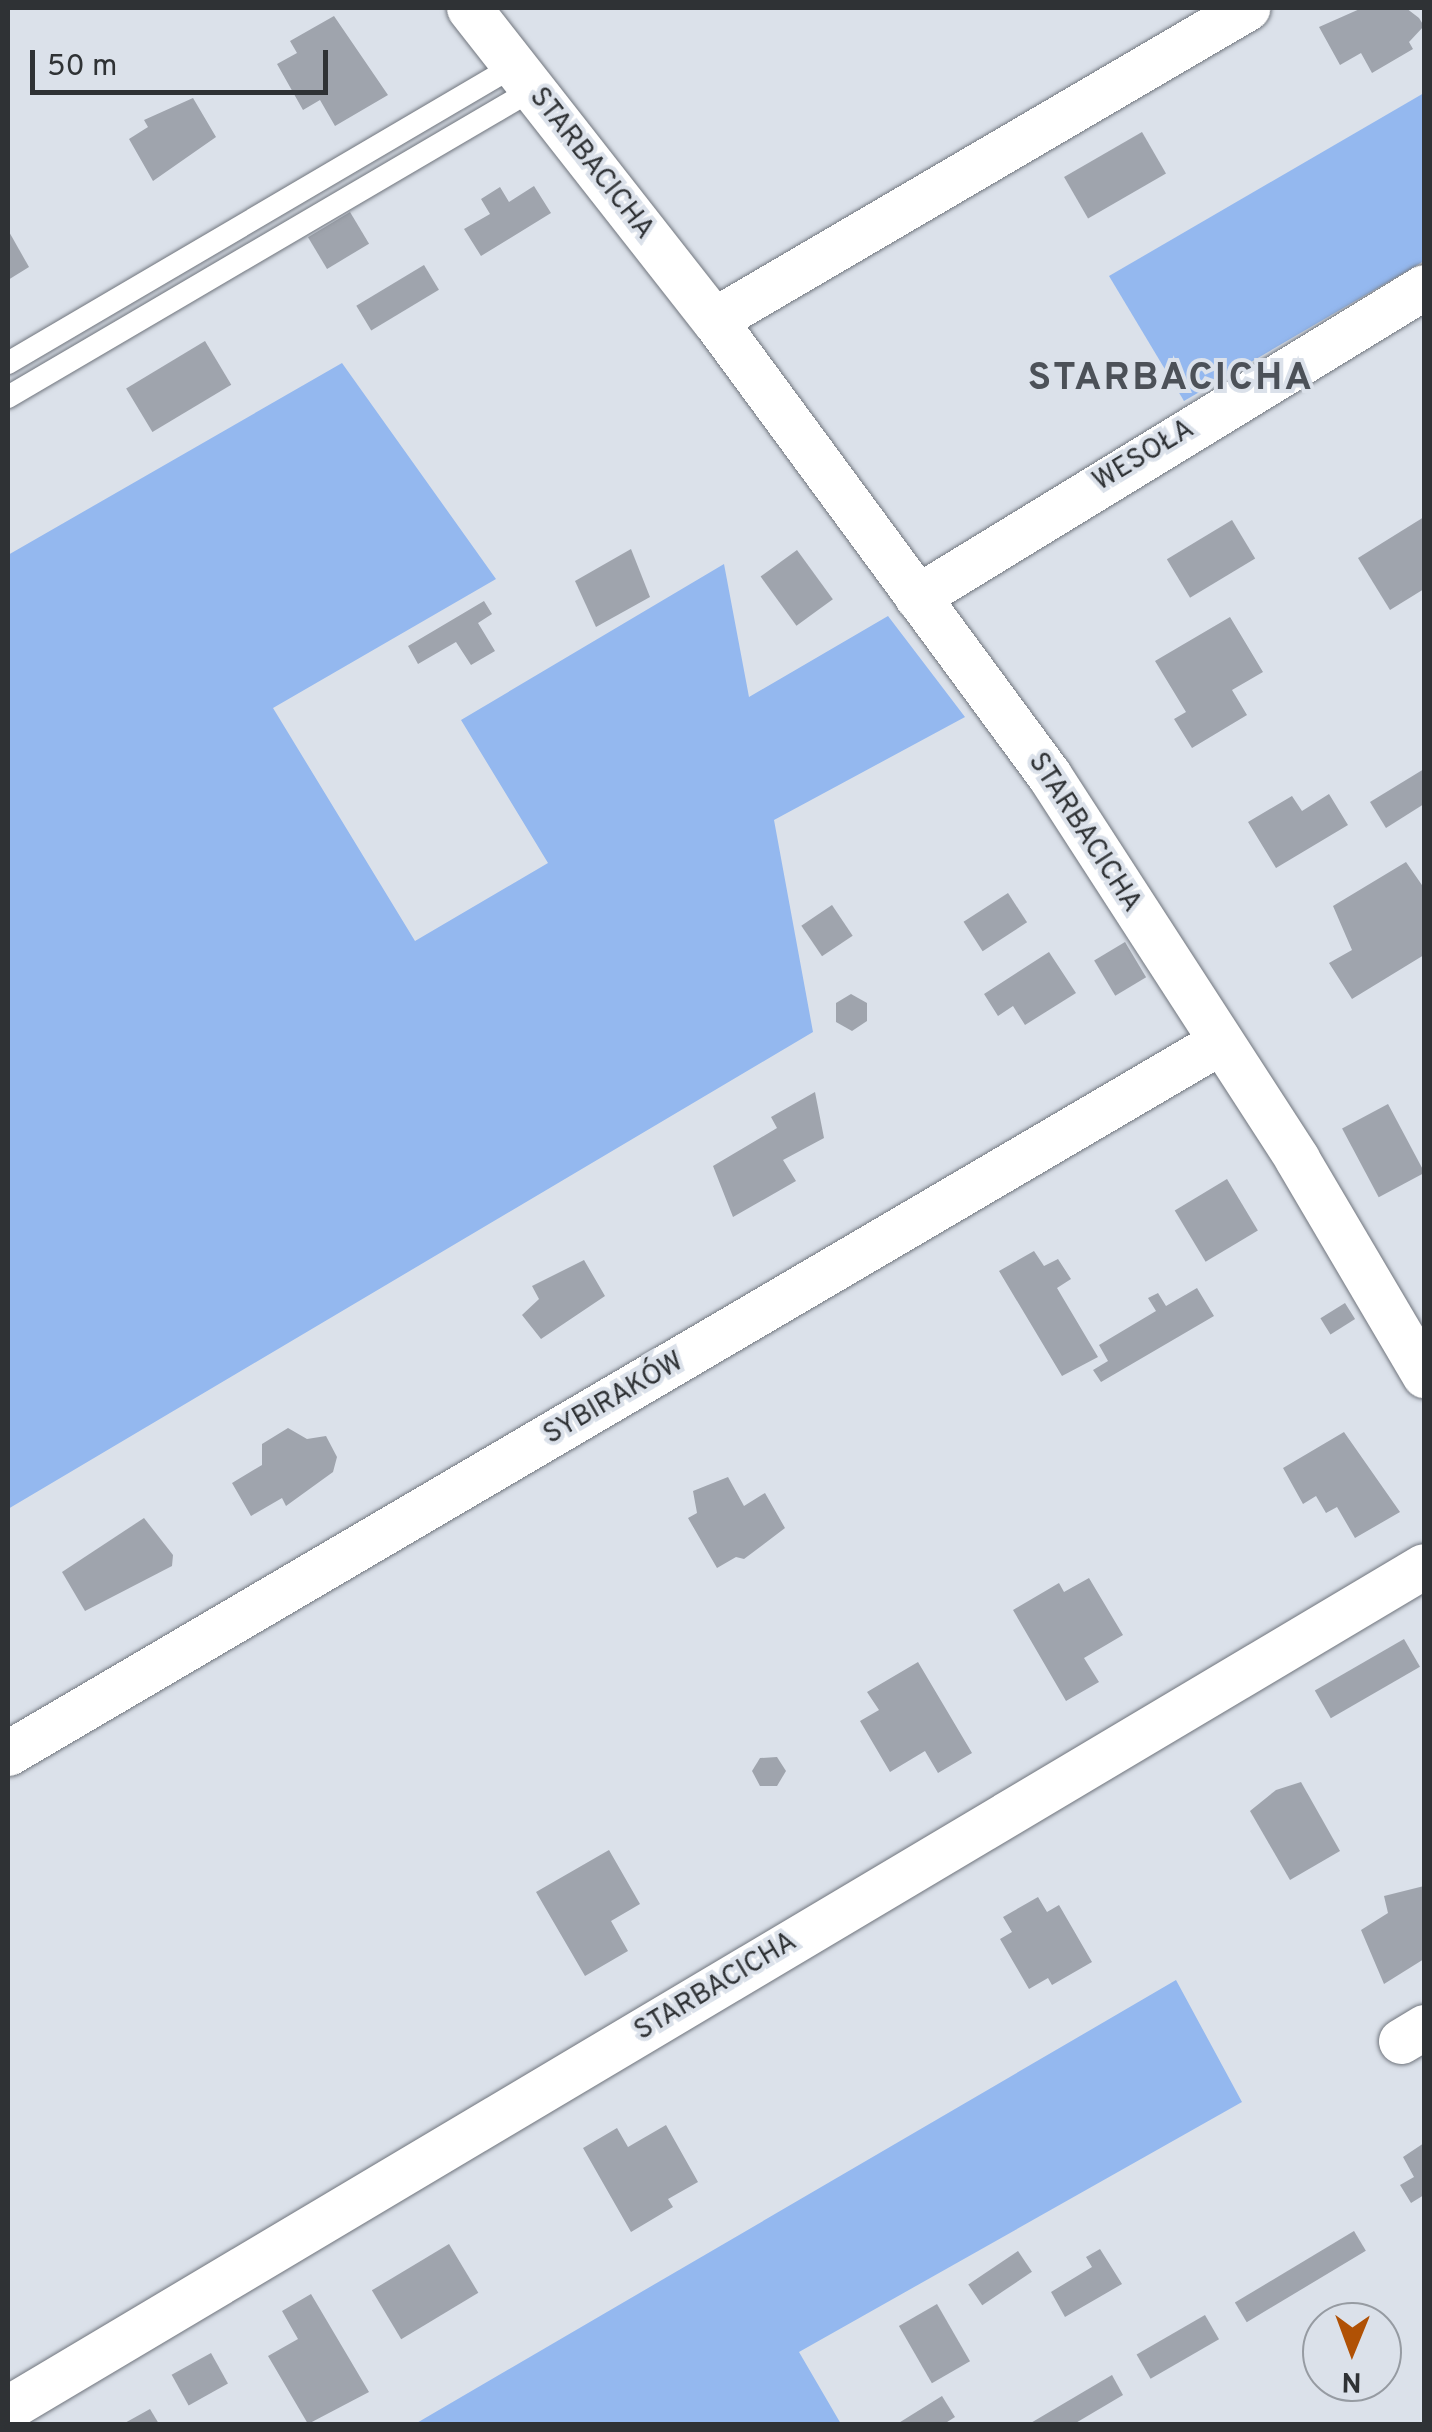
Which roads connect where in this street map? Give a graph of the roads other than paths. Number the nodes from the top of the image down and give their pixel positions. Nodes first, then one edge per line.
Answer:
1 (469, 8) edge
2 (1247, 8) edge
3 (523, 78) junction
4 (1424, 287) edge
5 (714, 320) junction
6 (8, 363) edge
7 (8, 397) edge
8 (917, 597) junction
9 (1220, 1042) junction
10 (1423, 1370) edge
11 (1424, 1566) edge
12 (8, 1753) edge
13 (8, 2408) edge

1 - 3 street, STARBACICHA
2 - 5 street
3 - 5 street, STARBACICHA
3 - 6 lane
3 - 7 lane
4 - 8 street, WESOŁA
5 - 8 street, STARBACICHA
8 - 9 street, STARBACICHA
9 - 10 street, STARBACICHA
9 - 12 street, SYBIRAKÓW
11 - 13 street, STARBACICHA

